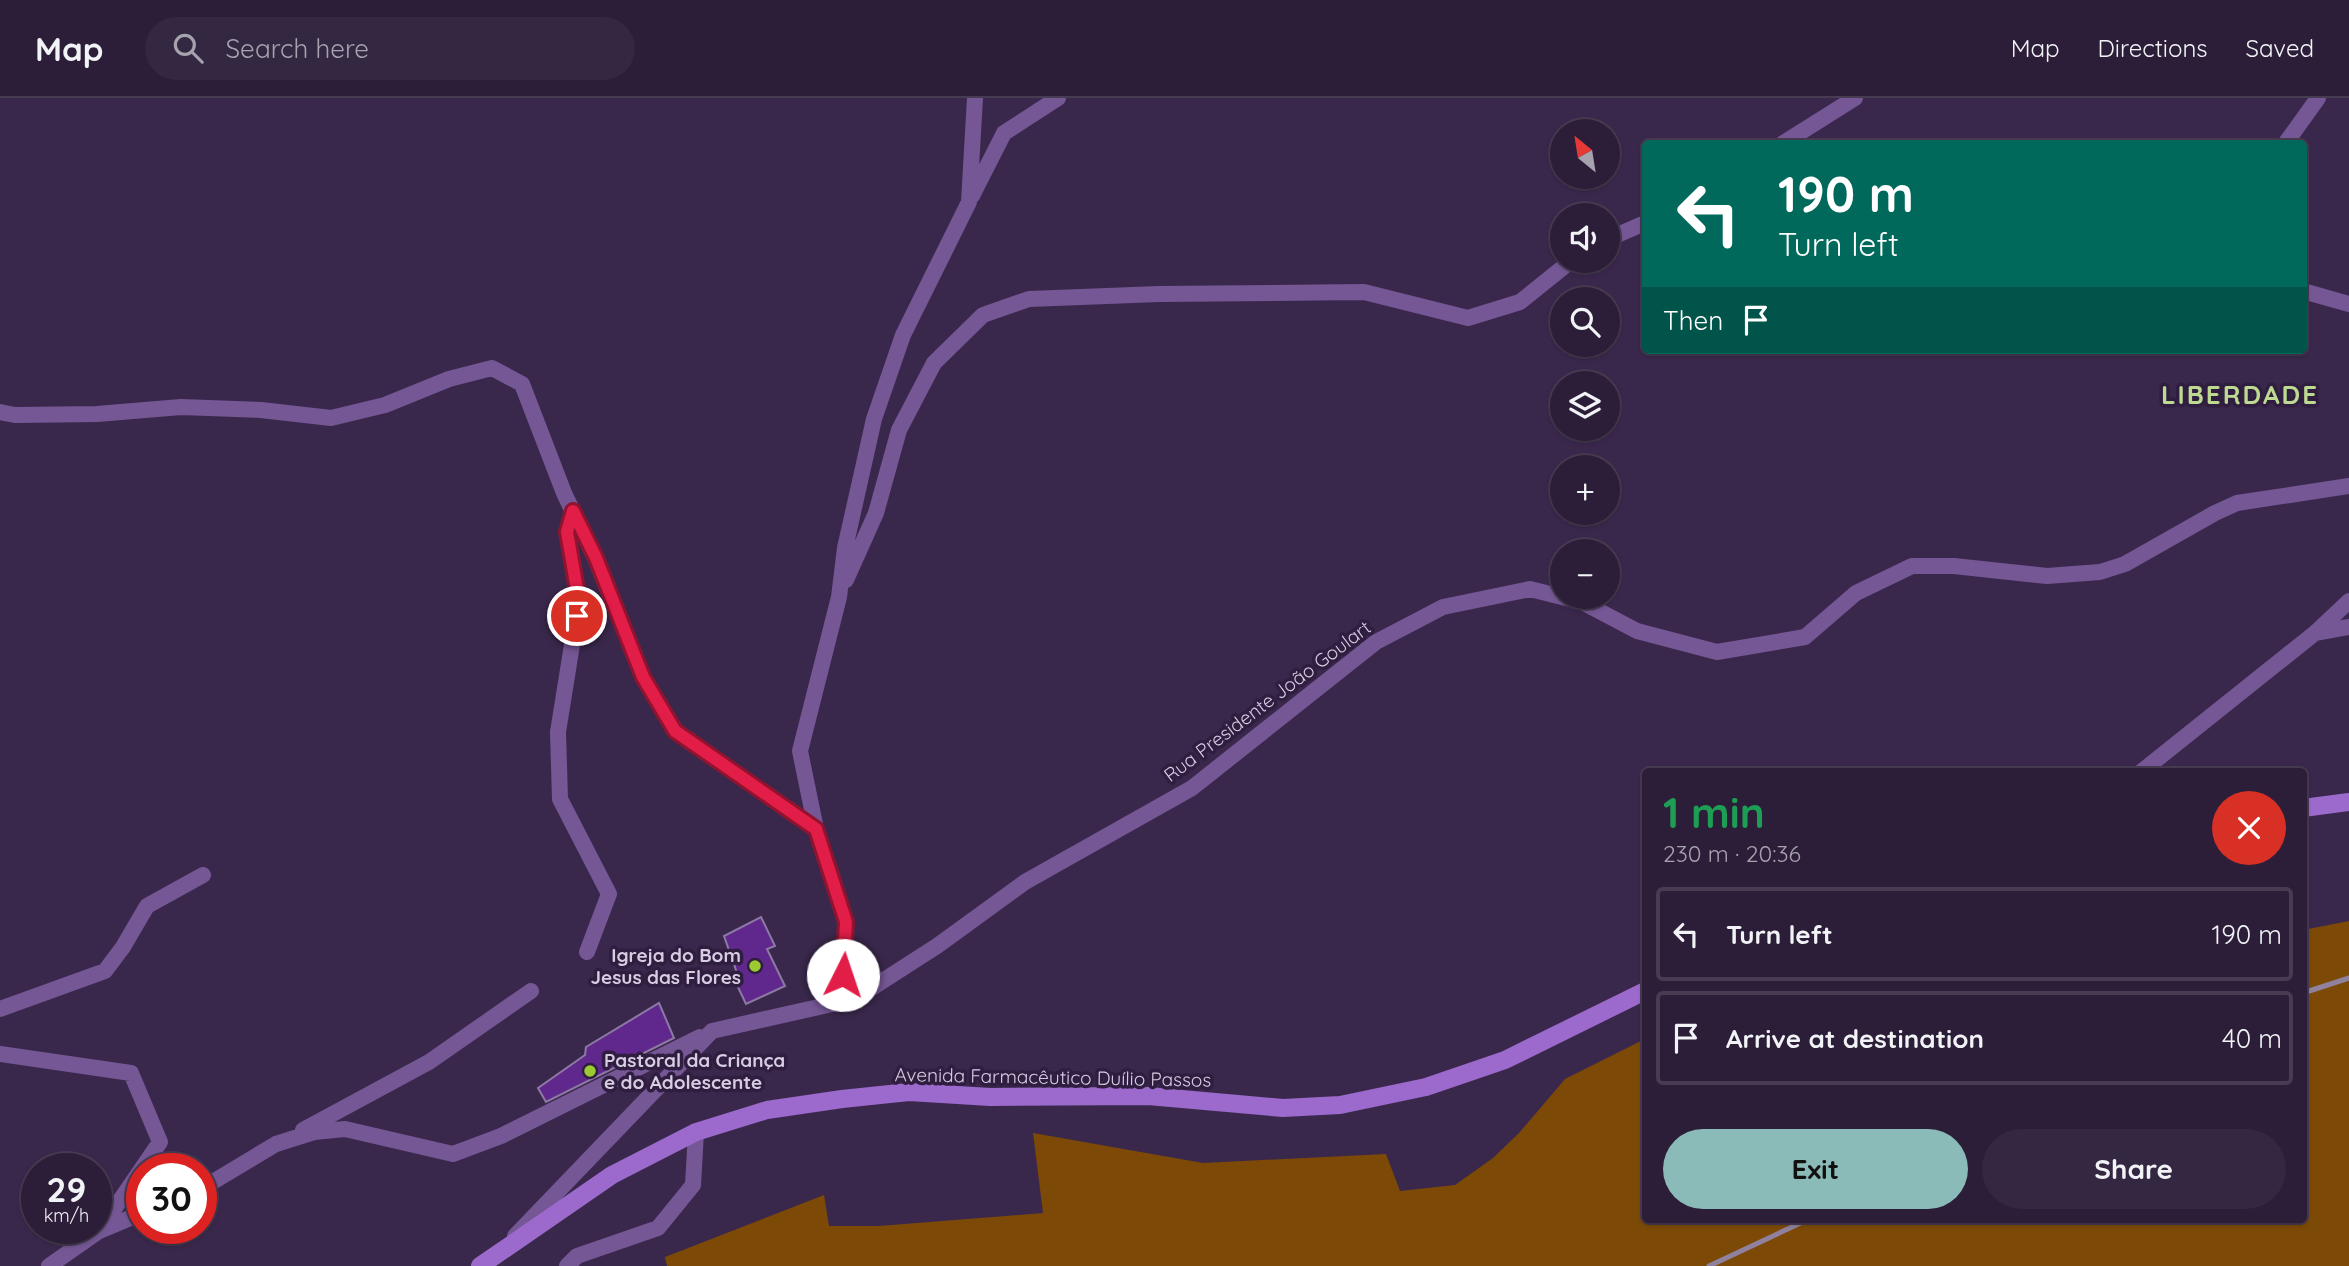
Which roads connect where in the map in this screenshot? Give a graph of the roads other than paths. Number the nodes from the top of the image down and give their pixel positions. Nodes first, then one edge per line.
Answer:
1 (975, 98) edge
2 (1058, 98) edge
3 (1855, 98) edge
4 (2318, 98) edge
5 (1788, 140) edge
6 (2288, 140) edge
7 (969, 202) junction
8 (1642, 224) edge
9 (1620, 234) edge
10 (1557, 273) edge
11 (2307, 292) edge
12 (2349, 304) edge
13 (0, 412) edge
14 (2349, 486) edge
15 (573, 511) junction
16 (839, 597) junction
17 (2349, 601) edge
18 (2349, 627) edge
19 (2315, 633) junction
20 (2146, 768) edge
21 (2349, 803) edge
22 (2307, 808) edge
23 (816, 829) junction
24 (203, 875) dead end
25 (587, 952) dead end
26 (531, 991) dead end
27 (1642, 992) edge
28 (841, 1002) junction
29 (0, 1009) edge
30 (712, 1031) junction
31 (0, 1054) edge
32 (696, 1132) junction
33 (276, 1144) junction
34 (217, 1179) edge
35 (112, 1212) edge
36 (80, 1244) edge
37 (501, 1251) junction
38 (49, 1266) edge
39 (480, 1266) edge
40 (567, 1266) edge

1 - 7 street
2 - 7 street
3 - 5 street
4 - 6 street
7 - 16 street
8 - 9 street
10 - 16 street
11 - 12 street
13 - 15 street
14 - 28 street, Rua Presidente João Goulart
15 - 23 street
15 - 25 street
16 - 23 street
17 - 19 street
18 - 19 street
19 - 20 street
21 - 22 main road
23 - 28 street
24 - 29 street
26 - 33 street
27 - 32 main road, Avenida Farmacêutico Duílio Passos
28 - 30 street, Rua Presidente João Goulart
30 - 33 street, Rua Presidente João Goulart
30 - 37 street
31 - 35 street
32 - 37 main road, Avenida Farmacêutico Duílio Passos
32 - 40 street
33 - 34 street, Rua Presidente João Goulart
36 - 38 street
37 - 39 main road, Avenida Farmacêutico Duílio Passos

